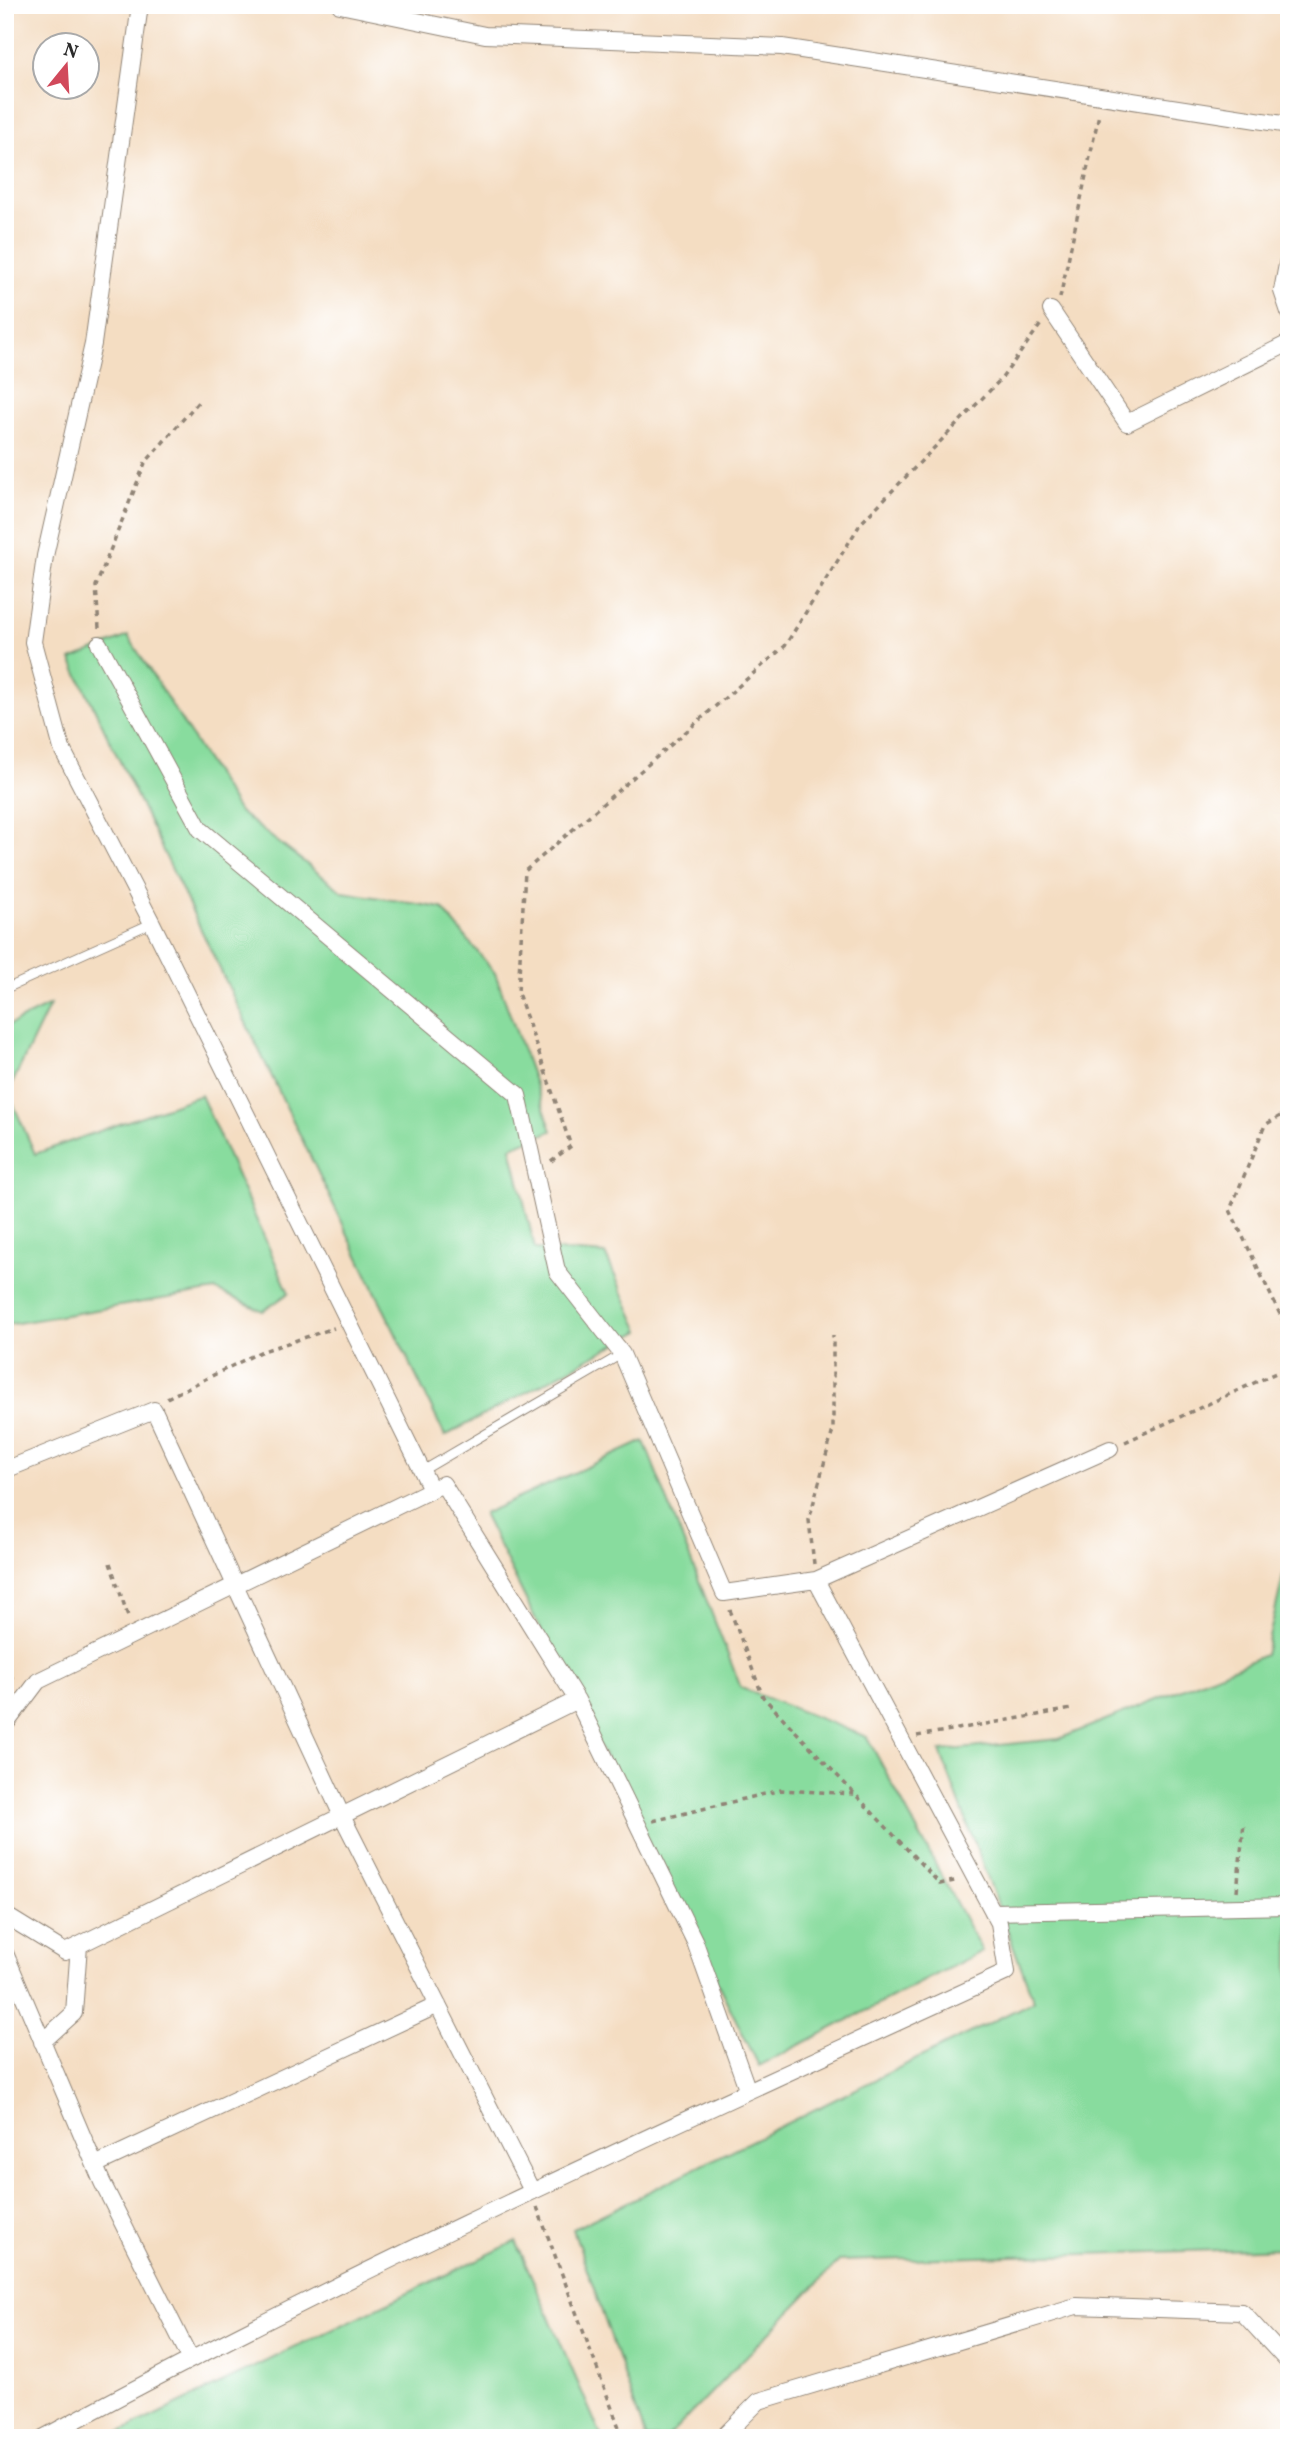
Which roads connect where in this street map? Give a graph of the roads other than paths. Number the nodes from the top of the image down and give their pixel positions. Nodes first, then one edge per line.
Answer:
1 (140, 5) edge
2 (340, 5) edge
3 (1289, 125) edge
4 (1289, 254) edge
5 (1051, 310) road end
6 (1289, 312) edge
7 (1289, 342) edge
8 (99, 644) road end
9 (152, 923) junction
10 (5, 989) edge
11 (622, 1354) junction
12 (1110, 1449) road end
13 (5, 1470) edge
14 (422, 1471) junction
15 (431, 1489) junction
16 (816, 1580) junction
17 (235, 1585) junction
18 (577, 1700) junction
19 (5, 1725) edge
20 (342, 1816) junction
21 (1289, 1906) edge
22 (993, 1912) junction
23 (5, 1915) edge
24 (79, 1945) junction
25 (5, 1953) edge
26 (438, 2005) junction
27 (43, 2042) junction
28 (748, 2091) junction
29 (95, 2165) junction
30 (531, 2189) junction
31 (190, 2358) junction
32 (1289, 2363) edge
33 (1289, 2424) edge
34 (43, 2438) edge
35 (722, 2438) edge
36 (1283, 2438) edge

1 - 9 street
2 - 3 street
4 - 6 street
5 - 7 street
8 - 11 street
9 - 10 lane
9 - 14 street
11 - 14 lane
11 - 16 street
12 - 16 street
13 - 17 street
14 - 15 street
15 - 17 street
15 - 18 street
16 - 22 street
17 - 19 street
17 - 20 street
18 - 20 street
18 - 28 street
20 - 24 street
20 - 26 street
21 - 22 street
22 - 28 street
23 - 24 street
24 - 27 street
25 - 27 street
26 - 29 street
26 - 30 street
27 - 29 street
28 - 30 street
29 - 31 street
30 - 31 street
31 - 34 street
32 - 35 street
33 - 36 lane

